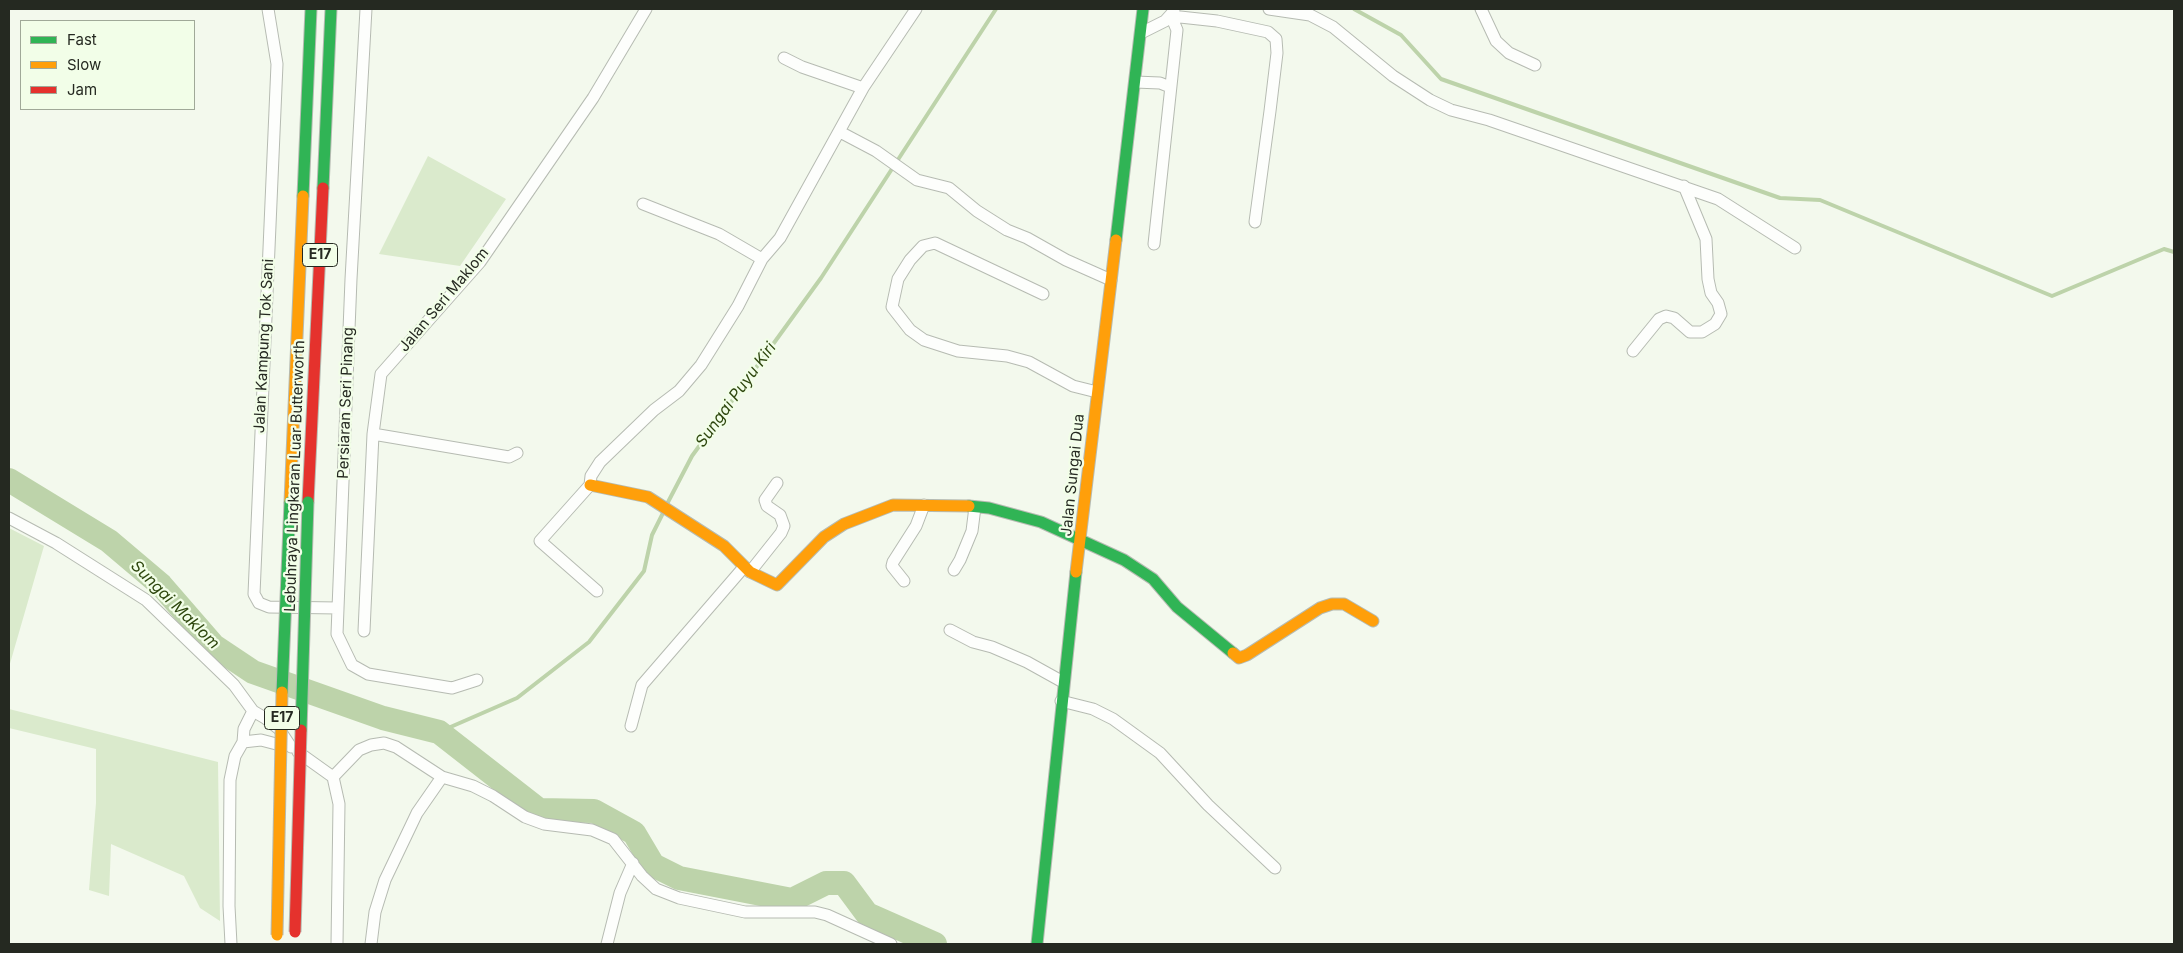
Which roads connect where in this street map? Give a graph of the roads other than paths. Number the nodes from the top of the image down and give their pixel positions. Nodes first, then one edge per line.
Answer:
1 (268, 9) edge
2 (310, 9) edge
3 (331, 9) edge
4 (366, 9) edge
5 (646, 9) edge
6 (916, 9) edge
7 (1143, 9) edge
8 (1269, 9) edge
9 (1481, 9) edge
10 (1173, 12) edge
11 (1141, 33) junction
12 (784, 58) dead end
13 (1534, 65) dead end
14 (1135, 82) junction
15 (1170, 87) junction
16 (863, 88) junction
17 (840, 132) junction
18 (1684, 186) junction
19 (643, 204) dead end
20 (1255, 222) dead end
21 (1154, 244) dead end
22 (1795, 248) dead end
23 (762, 259) junction
24 (1111, 280) junction
25 (1043, 294) dead end
26 (1633, 351) dead end
27 (1097, 392) junction
28 (373, 434) junction
29 (517, 453) dead end
30 (777, 483) dead end
31 (590, 484) junction
32 (924, 505) junction
33 (975, 507) junction
34 (9, 518) edge
35 (1081, 540) junction
36 (747, 569) junction
37 (954, 570) dead end
38 (904, 581) dead end
39 (597, 591) dead end
40 (338, 608) junction
41 (1373, 621) dead end
42 (950, 630) dead end
43 (364, 631) dead end
44 (477, 680) dead end
45 (1063, 682) junction
46 (1061, 701) junction
47 (253, 712) junction
48 (631, 726) dead end
49 (243, 742) junction
50 (291, 747) junction
51 (333, 777) junction
52 (442, 777) junction
53 (633, 863) junction
54 (1275, 868) dead end
55 (295, 938) edge
56 (277, 940) edge
57 (231, 944) edge
58 (337, 944) edge
59 (371, 944) edge
60 (607, 944) edge
61 (891, 944) edge
62 (1037, 944) edge

1 - 40 street, Jalan Kampung Tok Sani
2 - 56 main road, Lebuhraya Lingkaran Luar Butterworth / E17, bridge
3 - 55 main road, Lebuhraya Lingkaran Luar Butterworth / E17, bridge
4 - 40 street, Persiaran Seri Pinang
5 - 28 street, Jalan Seri Maklom
6 - 16 street
7 - 11 main road, Jalan Sungai Dua
8 - 18 street
9 - 13 street
10 - 11 street
10 - 15 street
10 - 20 street
11 - 14 main road, Jalan Sungai Dua
12 - 16 street
14 - 15 street
14 - 24 main road, Jalan Sungai Dua
15 - 21 street
16 - 17 street
17 - 23 street
17 - 24 street
18 - 22 street
18 - 26 street
19 - 23 street
23 - 31 street
24 - 27 main road, Jalan Sungai Dua
25 - 27 street
27 - 35 main road, Jalan Sungai Dua
28 - 29 street
28 - 43 street, Jalan Seri Maklom
30 - 36 street
31 - 36 main road
31 - 39 street
32 - 33 main road
32 - 36 main road
32 - 38 street
33 - 35 main road
33 - 37 street
34 - 47 street
35 - 41 main road
35 - 45 main road, Jalan Sungai Dua
36 - 48 street
40 - 44 street, Persiaran Seri Pinang
42 - 45 street
45 - 46 main road, Jalan Sungai Dua
46 - 54 street
46 - 62 main road, Jalan Sungai Dua
47 - 49 street
47 - 50 street
49 - 50 street
49 - 57 street
50 - 51 street
51 - 52 street
51 - 58 street
52 - 53 street
52 - 59 street
53 - 60 street
53 - 61 street

